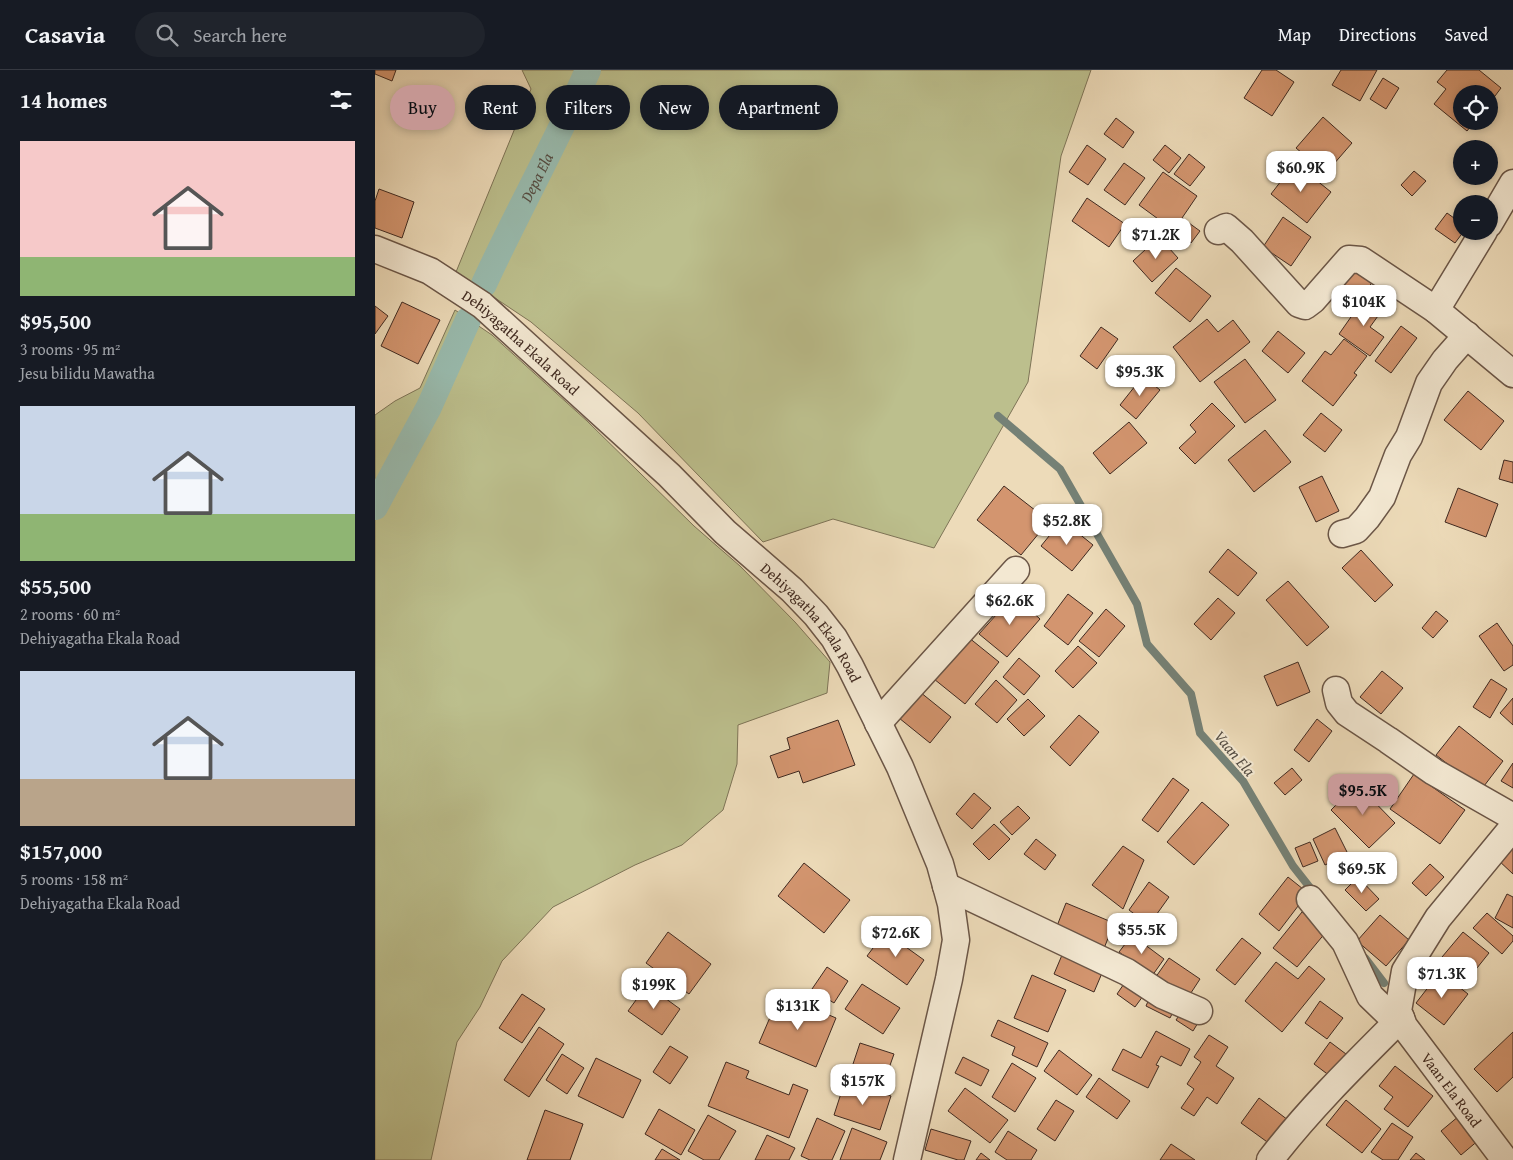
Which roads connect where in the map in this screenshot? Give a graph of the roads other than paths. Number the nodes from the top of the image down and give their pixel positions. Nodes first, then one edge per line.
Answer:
1 (1513, 182) edge
2 (1498, 208) edge
3 (1218, 231) dead end
4 (1478, 240) edge
5 (375, 249) edge
6 (1435, 310) junction
7 (1467, 335) junction
8 (1513, 374) edge
9 (1342, 534) dead end
10 (1016, 570) dead end
11 (1335, 690) dead end
12 (878, 723) junction
13 (1513, 817) edge
14 (1513, 827) edge
15 (946, 886) junction
16 (1310, 899) dead end
17 (1199, 1010) dead end
18 (1399, 1020) junction
19 (907, 1160) edge
20 (1270, 1160) edge
21 (1505, 1160) edge

1 - 2 street
3 - 6 street
4 - 6 street
5 - 12 street, Dehiyagatha Ekala Road
6 - 7 street
7 - 8 street
7 - 9 street
10 - 12 street
11 - 13 street
12 - 15 street, Dehiyagatha Ekala Road
14 - 18 street
15 - 17 street
15 - 19 street, Dehiyagatha Ekala Road
16 - 18 street, Vaan Ela Road
18 - 20 street
18 - 21 street, Vaan Ela Road

